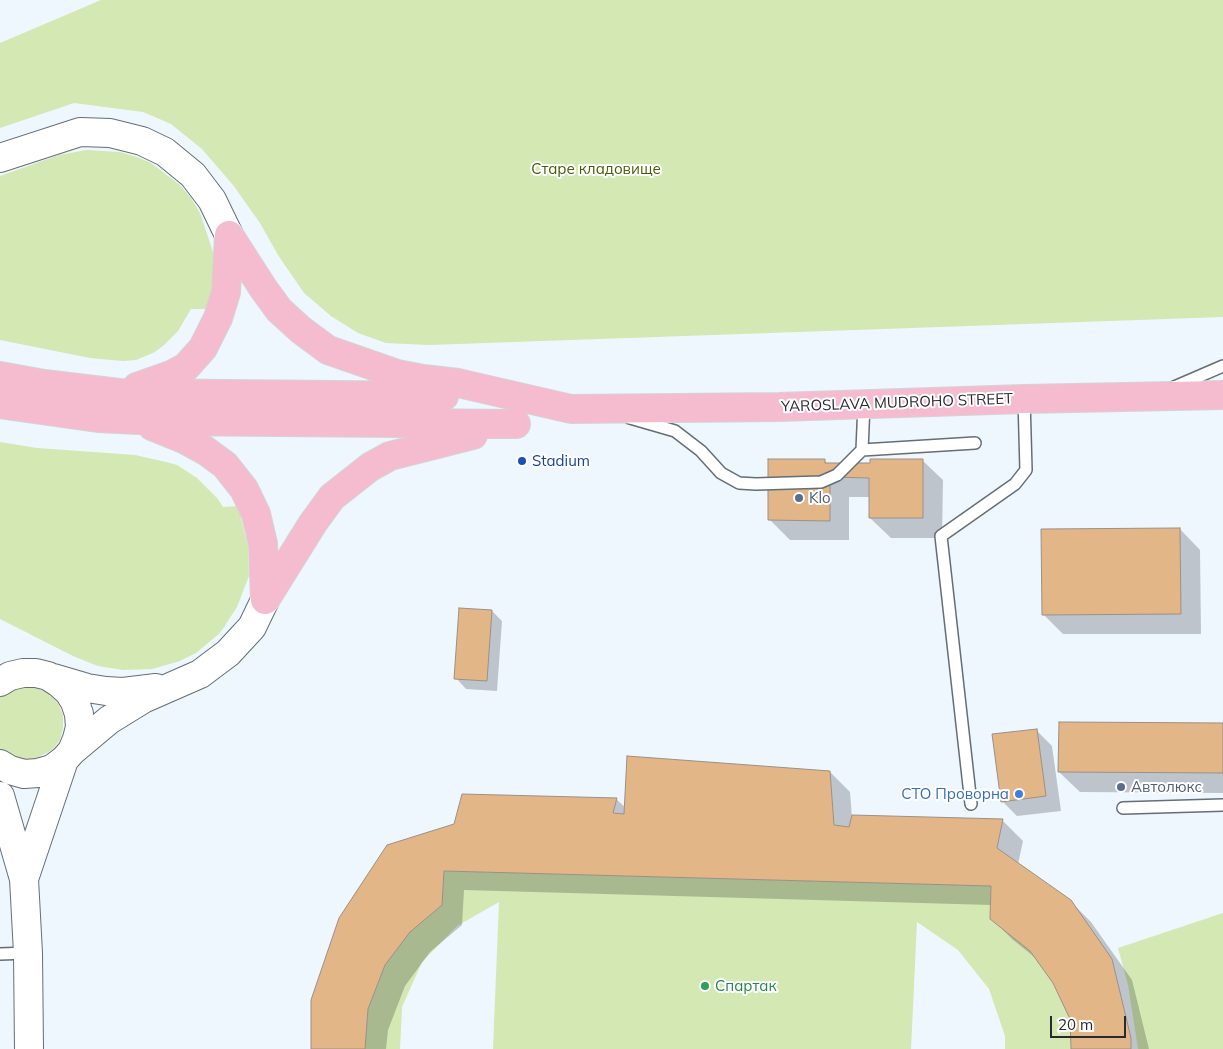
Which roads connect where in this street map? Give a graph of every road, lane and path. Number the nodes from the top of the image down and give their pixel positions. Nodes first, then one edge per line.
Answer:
1 (0, 158) edge
2 (229, 235) junction
3 (1223, 366) edge
4 (0, 376) edge
5 (119, 393) junction
6 (1223, 395) edge
7 (1152, 396) junction
8 (516, 397) junction
9 (1024, 399) junction
10 (0, 404) edge
11 (864, 404) junction
12 (600, 408) junction
13 (571, 409) junction
14 (134, 419) junction
15 (516, 424) junction
16 (975, 444) dead end
17 (862, 450) junction
18 (265, 600) junction
19 (0, 659) edge
20 (42, 675) junction
21 (0, 682) edge
22 (170, 686) junction
23 (68, 755) junction
24 (0, 764) edge
25 (0, 796) edge
26 (971, 804) dead end
27 (1223, 805) edge
28 (1123, 808) dead end
29 (24, 879) junction
30 (28, 953) junction
31 (0, 954) edge
32 (29, 1049) edge

1 - 2 main road
2 - 5 main road
2 - 8 main road
3 - 7 lane
4 - 5 main road
5 - 8 main road
6 - 7 main road, YAROSLAVA MUDROHO STREET
7 - 9 main road, YAROSLAVA MUDROHO STREET
8 - 13 main road
9 - 11 main road, YAROSLAVA MUDROHO STREET
9 - 26 lane
10 - 14 main road
11 - 12 main road, YAROSLAVA MUDROHO STREET
11 - 17 lane
12 - 13 main road, YAROSLAVA MUDROHO STREET
12 - 17 lane
13 - 15 main road
14 - 15 main road
14 - 18 main road
15 - 18 main road
16 - 17 lane
18 - 22 main road
19 - 20 main road
20 - 21 main road
20 - 22 main road
20 - 23 main road
22 - 23 main road
23 - 24 main road
23 - 29 main road
25 - 29 main road
27 - 28 lane
29 - 30 main road
30 - 31 lane
30 - 32 main road

